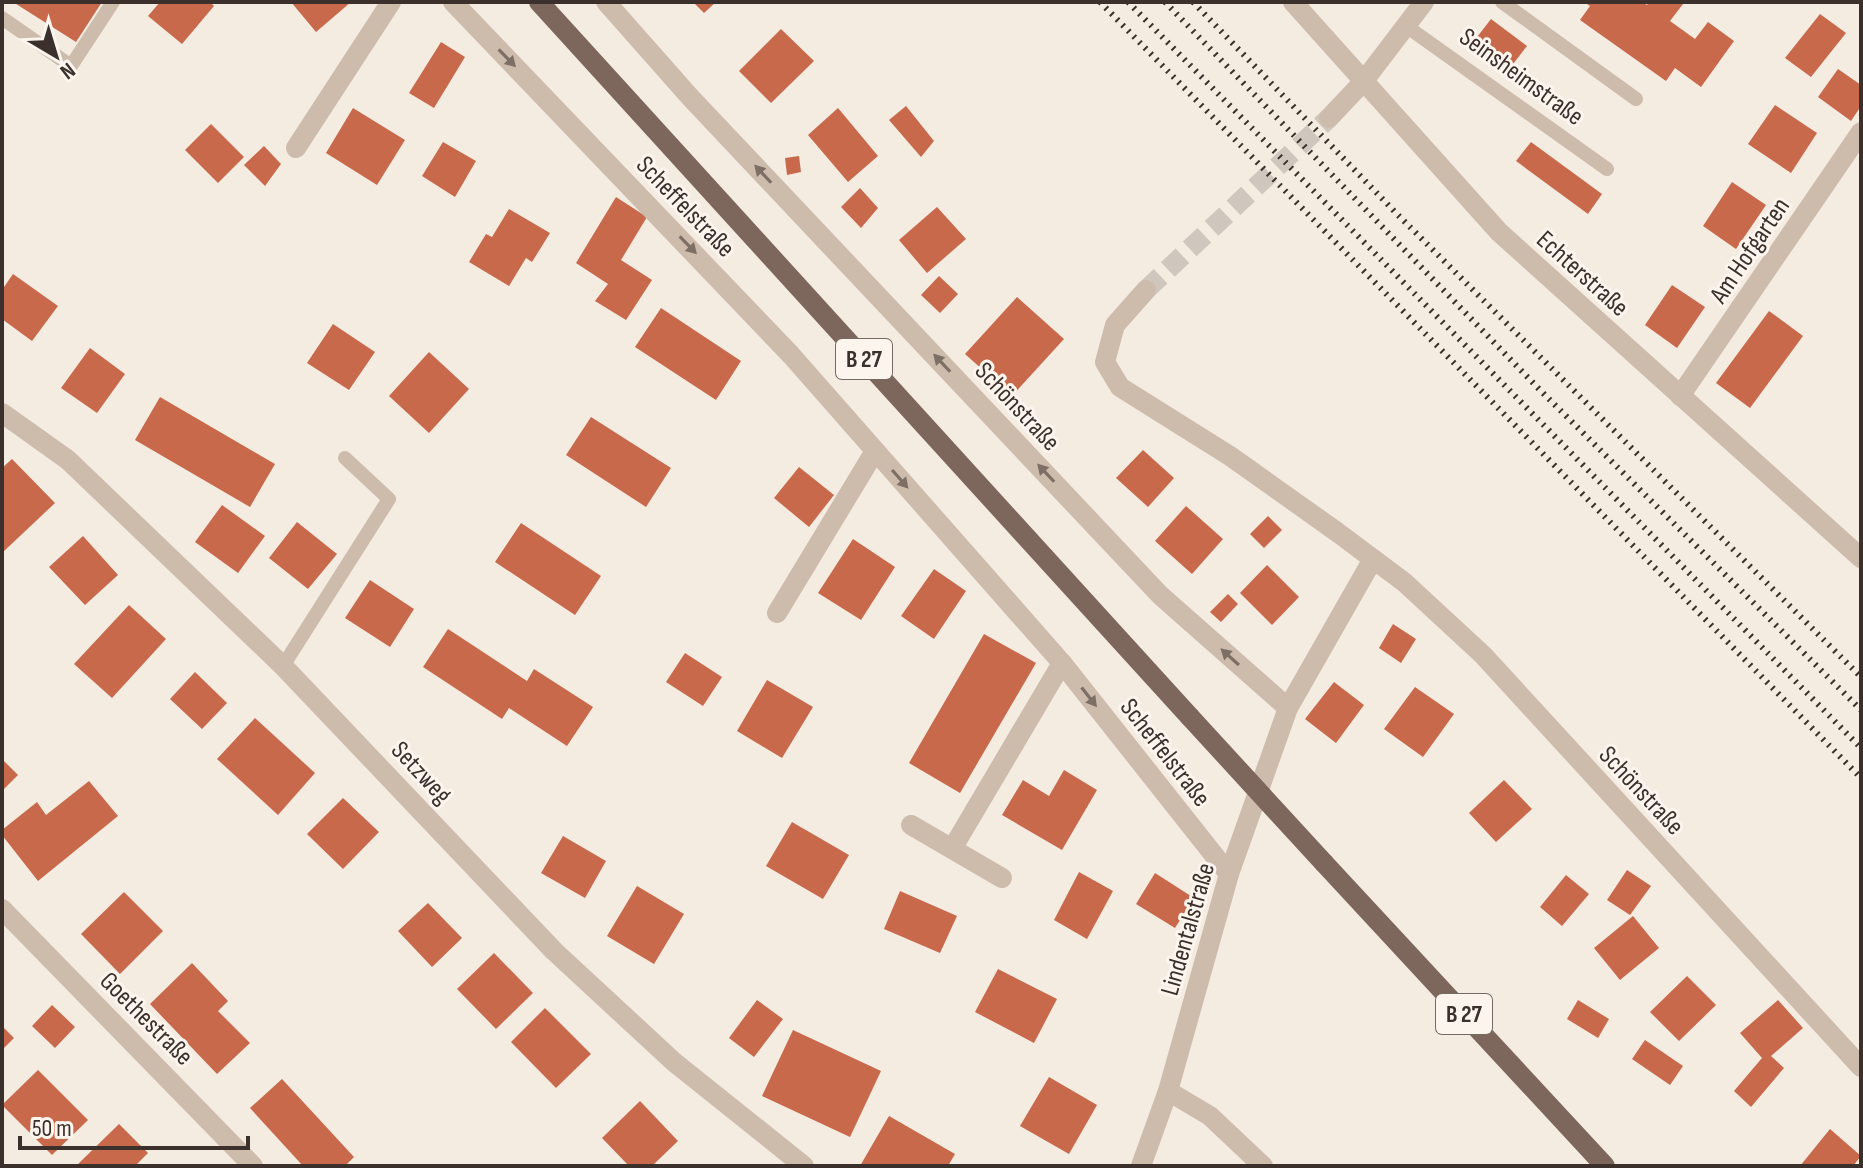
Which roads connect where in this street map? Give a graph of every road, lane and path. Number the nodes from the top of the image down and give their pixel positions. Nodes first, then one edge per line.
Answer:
1 (113, 2) edge
2 (391, 2) edge
3 (453, 2) edge
4 (539, 2) edge
5 (606, 2) edge
6 (1293, 2) edge
7 (1424, 2) edge
8 (1502, 2) edge
9 (2, 18) edge
10 (1406, 26) junction
11 (1363, 82) junction
12 (1636, 99) dead end
13 (1329, 118) tunnel mouth
14 (1861, 132) edge
15 (296, 148) dead end
16 (1607, 169) dead end
17 (1146, 290) tunnel mouth
18 (1680, 396) junction
19 (2, 413) edge
20 (875, 451) junction
21 (345, 458) dead end
22 (1860, 555) edge
23 (1373, 559) junction
24 (777, 613) dead end
25 (1062, 663) junction
26 (283, 666) junction
27 (1288, 708) junction
28 (911, 825) dead end
29 (952, 849) junction
30 (1229, 874) junction
31 (1002, 878) dead end
32 (2, 909) edge
33 (1861, 1067) edge
34 (1168, 1091) junction
35 (253, 1166) edge
36 (804, 1166) edge
37 (1141, 1166) edge
38 (1263, 1166) edge
39 (1605, 1166) edge

1 - 9 lane
2 - 15 street
3 -> 20 street, Scheffelstraße
4 - 39 main road, B 27, bridge
27 -> 5 street, Schönstraße
6 - 11 street, Echterstraße
7 - 10 street
8 - 12 lane, Seinsheimstraße
10 - 11 street
10 - 16 lane, Seinsheimstraße
11 - 13 street
11 - 18 street, Echterstraße
14 - 18 street, Am Hofgarten
17 - 23 street, Schönstraße
18 - 22 street, Echterstraße
19 - 26 street, Setzweg
20 - 24 street
20 -> 25 street, Scheffelstraße
21 - 26 lane
23 - 27 street
23 - 33 street, Schönstraße
25 - 29 street
25 -> 30 street, Scheffelstraße
26 - 36 street, Setzweg
27 - 30 street, Lindentalstraße
28 - 29 street
29 - 31 street
30 - 34 street, Lindentalstraße
32 - 35 street, Goethestraße
34 - 37 street, Lindentalstraße
34 - 38 street

